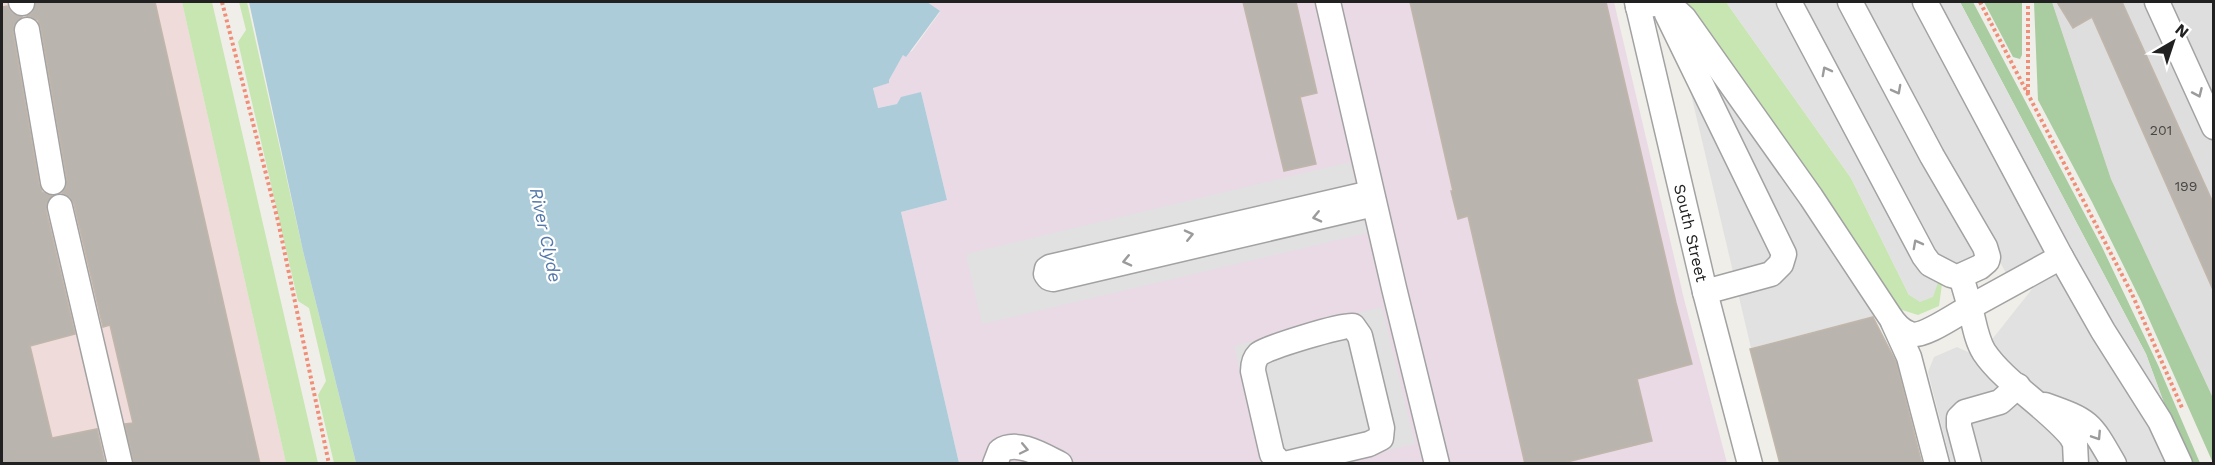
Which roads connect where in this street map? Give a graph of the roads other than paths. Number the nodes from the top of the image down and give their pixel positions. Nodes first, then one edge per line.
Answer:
1 (1328, 2) edge
2 (1789, 2) edge
3 (1850, 2) edge
4 (1925, 2) edge
5 (2157, 2) edge
6 (1662, 3) junction
7 (1637, 4) edge
8 (27, 30) dead end
9 (2214, 126) edge
10 (54, 182) dead end
11 (1373, 198) junction
12 (60, 207) dead end
13 (2061, 257) junction
14 (1961, 276) junction
15 (1705, 292) junction
16 (1970, 307) junction
17 (1893, 322) junction
18 (2026, 393) junction
19 (120, 464) edge
20 (995, 464) edge
21 (1060, 464) edge
22 (1281, 464) edge
23 (1286, 464) edge
24 (1437, 464) edge
25 (1750, 464) edge
26 (1938, 464) edge
27 (1969, 464) edge
28 (2076, 464) edge
29 (2114, 464) edge
30 (2180, 464) edge

1 - 11 street
14 -> 2 street
3 -> 14 street
4 - 13 street
5 -> 9 street
6 - 7 street
6 - 15 street
6 - 17 street
7 - 15 street, South Street
8 - 10 street
11 -> 11 street
11 - 24 street
12 - 19 street
13 - 16 street
13 - 30 street
14 - 16 street
15 - 25 street, South Street
16 - 17 street
16 - 18 street
17 - 26 street
18 - 27 street
18 - 28 street
18 -> 29 street
20 -> 21 street
22 - 23 street

